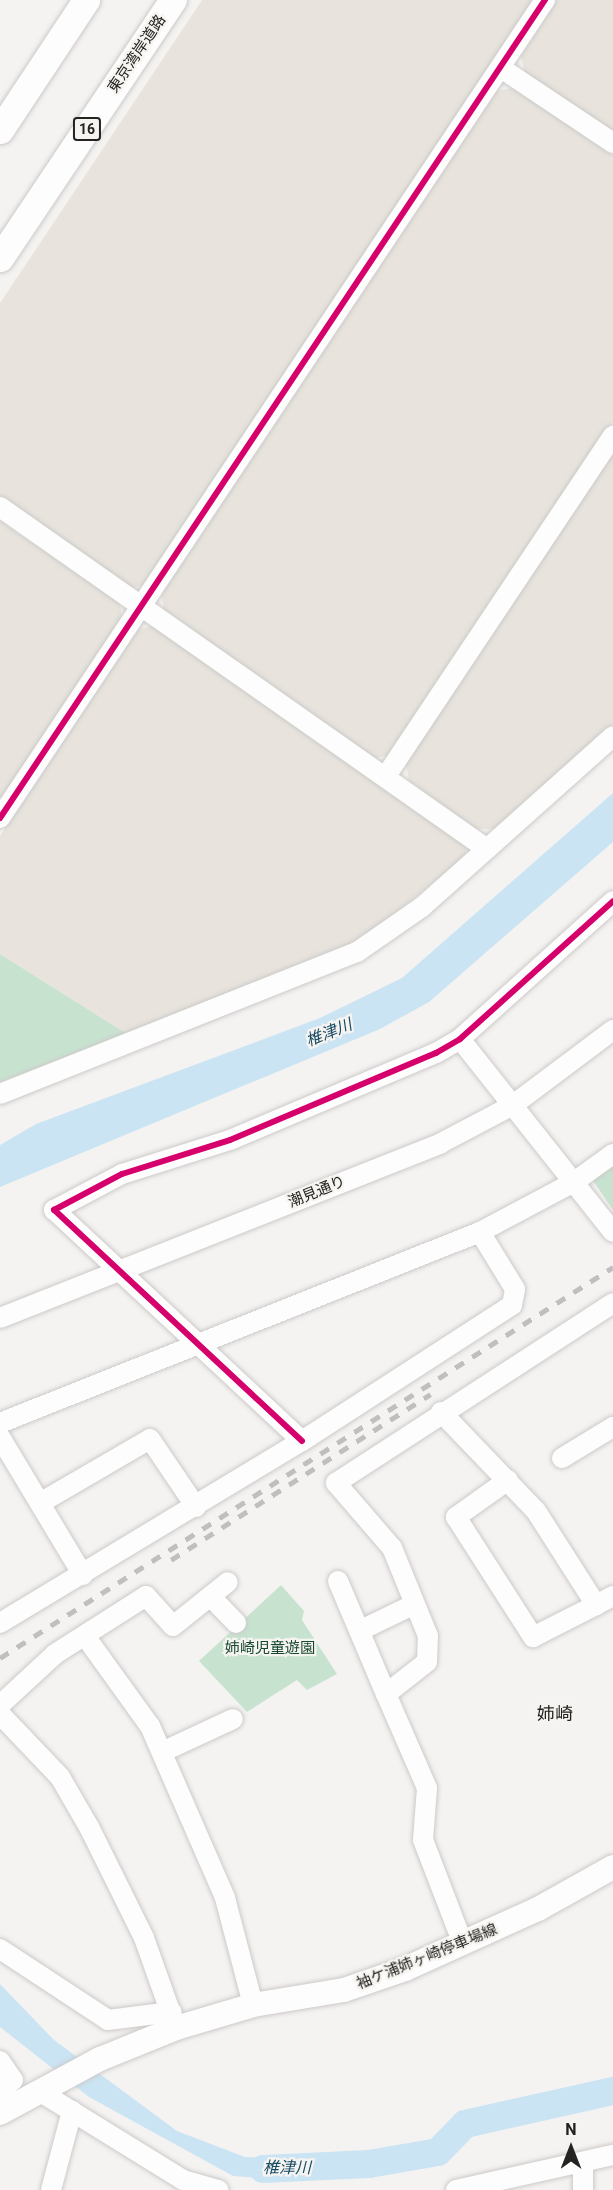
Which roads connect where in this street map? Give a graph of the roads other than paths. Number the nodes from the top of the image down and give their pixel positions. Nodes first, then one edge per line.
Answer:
1 (86, 0) edge
2 (173, 0) edge
3 (545, 0) edge
4 (501, 68) junction
5 (0, 130) edge
6 (613, 143) edge
7 (0, 258) edge
8 (613, 436) edge
9 (0, 507) edge
10 (141, 606) junction
11 (613, 736) edge
12 (386, 777) junction
13 (0, 818) edge
14 (487, 849) junction
15 (613, 901) edge
16 (613, 1030) edge
17 (460, 1039) junction
18 (0, 1094) edge
19 (513, 1105) junction
20 (613, 1154) edge
21 (574, 1182) junction
22 (480, 1232) junction
23 (613, 1232) edge
24 (119, 1271) junction
25 (613, 1303) edge
26 (0, 1318) edge
27 (198, 1344) junction
28 (441, 1412) junction
29 (0, 1423) edge
30 (613, 1427) edge
31 (0, 1437) edge
32 (302, 1442) junction
33 (562, 1458) dead end
34 (508, 1480) junction
35 (40, 1503) junction
36 (196, 1507) junction
37 (83, 1575) junction
38 (338, 1581) dead end
39 (228, 1582) dead end
40 (211, 1597) junction
41 (605, 1600) edge
42 (413, 1605) junction
43 (2, 1617) edge
44 (236, 1623) dead end
45 (361, 1630) junction
46 (85, 1636) junction
47 (386, 1694) junction
48 (0, 1705) edge
49 (0, 1714) edge
50 (233, 1719) dead end
51 (162, 1752) junction
52 (613, 1867) edge
53 (463, 1944) junction
54 (0, 1949) edge
55 (253, 2005) junction
56 (174, 2020) junction
57 (0, 2061) edge
58 (39, 2091) junction
59 (0, 2092) edge
60 (72, 2111) junction
61 (0, 2114) edge
62 (613, 2155) edge
63 (583, 2162) junction
64 (51, 2190) edge
65 (219, 2190) edge
66 (456, 2190) edge
67 (583, 2190) edge

1 - 5 highway
2 - 7 highway, 東京湾岸道路 / 16
3 - 4 street
4 - 6 street
4 - 10 street
8 - 12 street
9 - 10 street
10 - 12 street
10 - 13 street
11 - 14 street
12 - 14 street
14 - 18 street
15 - 17 street
16 - 19 street, 潮見通り
17 - 19 street
17 - 24 street
19 - 21 street
19 - 24 street, 潮見通り
20 - 21 street
21 - 22 street
21 - 23 street
22 - 27 street
22 - 32 street
24 - 26 street, 潮見通り
24 - 27 street
25 - 28 street
27 - 29 street
27 - 32 street
28 - 34 street
28 - 42 street
30 - 33 street
31 - 35 street
32 - 36 street
34 - 41 street
34 - 41 street
35 - 36 street
35 - 37 street
36 - 37 street
37 - 43 street
38 - 45 street
39 - 40 street
40 - 44 street
40 - 46 street
42 - 45 street
42 - 47 street
45 - 47 street
46 - 48 street
46 - 51 street
47 - 53 street
49 - 56 street
50 - 51 street
51 - 55 street
52 - 53 main road, 袖ケ浦姉ヶ崎停車場線
53 - 55 main road, 袖ケ浦姉ヶ崎停車場線
54 - 56 street
55 - 56 main road, 袖ケ浦姉ヶ崎停車場線
56 - 58 main road, 袖ケ浦姉ヶ崎停車場線
57 - 59 street
58 - 60 street
58 - 61 main road, 袖ケ浦姉ヶ崎停車場線
60 - 64 street
60 - 65 street
62 - 63 street
63 - 66 street
63 - 67 street

